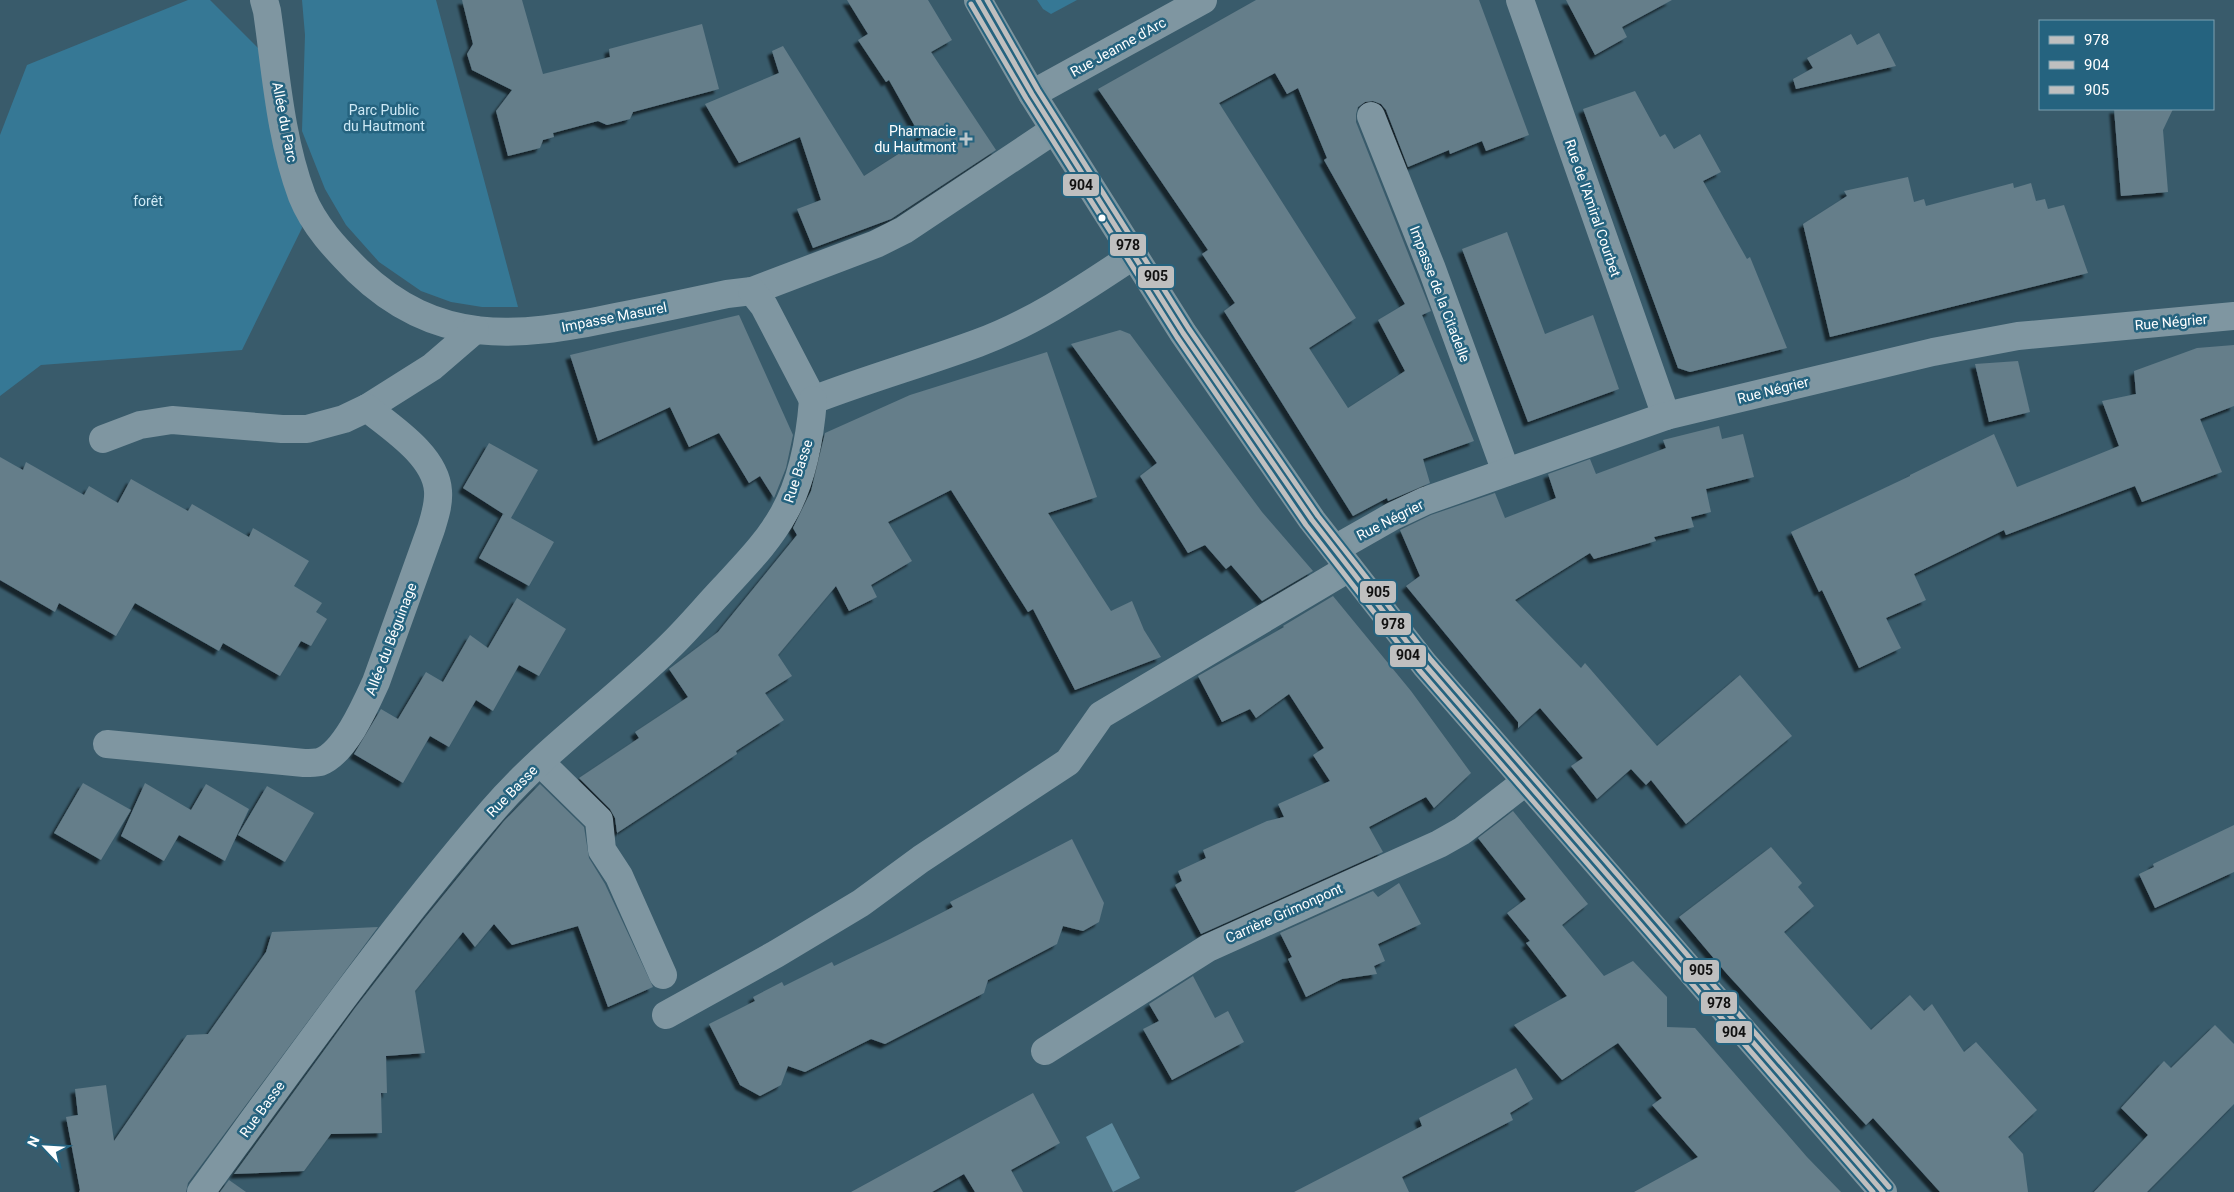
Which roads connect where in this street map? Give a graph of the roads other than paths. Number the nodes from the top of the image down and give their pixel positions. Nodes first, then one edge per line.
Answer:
1 (264, 0) edge
2 (978, 0) edge
3 (1203, 0) edge
4 (1520, 0) edge
5 (1032, 94) junction
6 (1371, 116) dead end
7 (1054, 130) junction
8 (1134, 254) junction
9 (752, 291) junction
10 (2234, 316) edge
11 (475, 330) junction
12 (812, 400) junction
13 (367, 408) junction
14 (1666, 416) junction
15 (103, 439) dead end
16 (1506, 472) junction
17 (1342, 559) junction
18 (107, 744) dead end
19 (540, 762) junction
20 (1525, 782) junction
21 (663, 976) dead end
22 (666, 1015) dead end
23 (1045, 1051) dead end
24 (201, 1192) edge
25 (1883, 1192) edge

1 - 11 street, Allée du Parc
2 - 5 main road
3 - 5 street, Rue Jeanne d'Arc
4 - 14 street, Rue de l'Amiral Courbet
5 - 7 main road
6 - 16 street, Impasse de la Citadelle
7 - 8 main road
7 - 9 street, Impasse Masurel
8 - 12 street
8 - 17 main road
9 - 11 street, Impasse Masurel
9 - 12 street
10 - 14 street, Rue Négrier
11 - 13 street
12 - 19 street, Rue Basse
13 - 15 street
13 - 18 street, Allée du Béguinage
14 - 16 street, Rue Négrier
16 - 17 street, Rue Négrier
17 - 20 main road
17 - 22 street, Rue Négrier
19 - 21 street
19 - 24 street, Rue Basse
20 - 23 street, Carrière Grimonpont
20 - 25 main road

